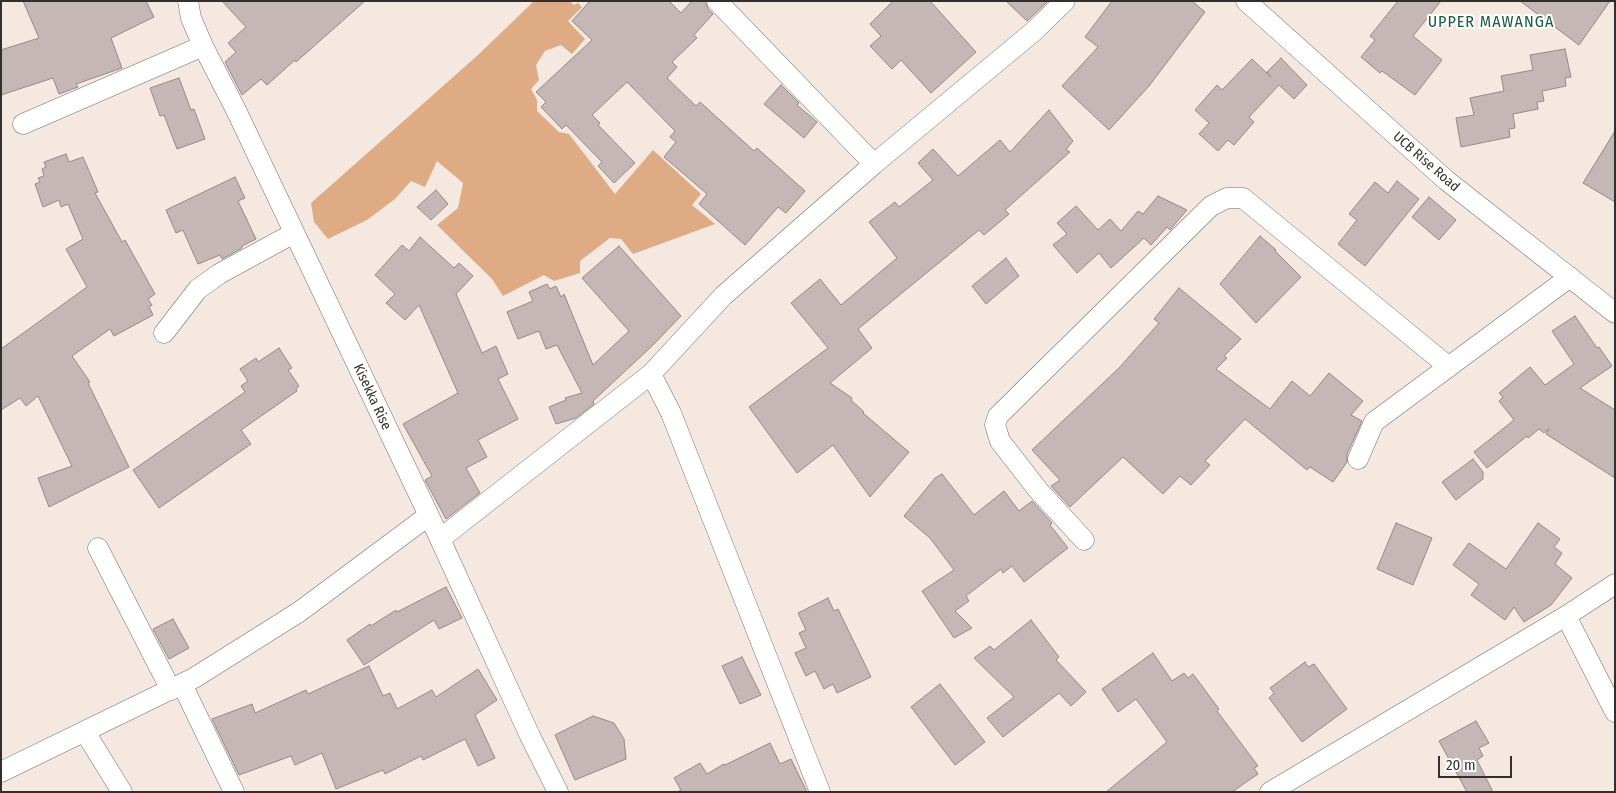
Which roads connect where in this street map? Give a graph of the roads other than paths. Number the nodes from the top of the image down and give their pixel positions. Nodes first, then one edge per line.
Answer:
1 (188, 1) edge
2 (717, 1) edge
3 (1065, 1) edge
4 (1246, 1) edge
5 (203, 46) junction
6 (24, 124) dead end
7 (874, 164) junction
8 (294, 233) junction
9 (1570, 277) junction
10 (1615, 313) edge
11 (164, 333) dead end
12 (1448, 367) junction
13 (651, 374) junction
14 (1358, 460) dead end
15 (428, 516) junction
16 (440, 539) junction
17 (1084, 540) dead end
18 (98, 548) dead end
19 (1615, 584) edge
20 (1566, 616) junction
21 (176, 687) junction
22 (1615, 712) edge
23 (85, 732) junction
24 (1, 772) edge
25 (122, 792) edge
26 (234, 792) edge
27 (558, 792) edge
28 (820, 792) edge
29 (1270, 792) edge

1 - 5 street, Kisekka Rise
2 - 7 street
3 - 7 street
4 - 9 street, UCB Rise Road
5 - 6 street
5 - 8 street, Kisekka Rise
7 - 13 street
8 - 11 street
8 - 15 street, Kisekka Rise
9 - 10 street, UCB Rise Road
9 - 12 street
12 - 14 street
12 - 17 street
13 - 16 street
13 - 28 street
15 - 16 street, Kisekka Rise
15 - 21 street
16 - 27 street, Kisekka Rise
18 - 21 street
19 - 20 street
20 - 22 street
20 - 29 street
21 - 23 street
21 - 26 street
23 - 24 street
23 - 25 street

